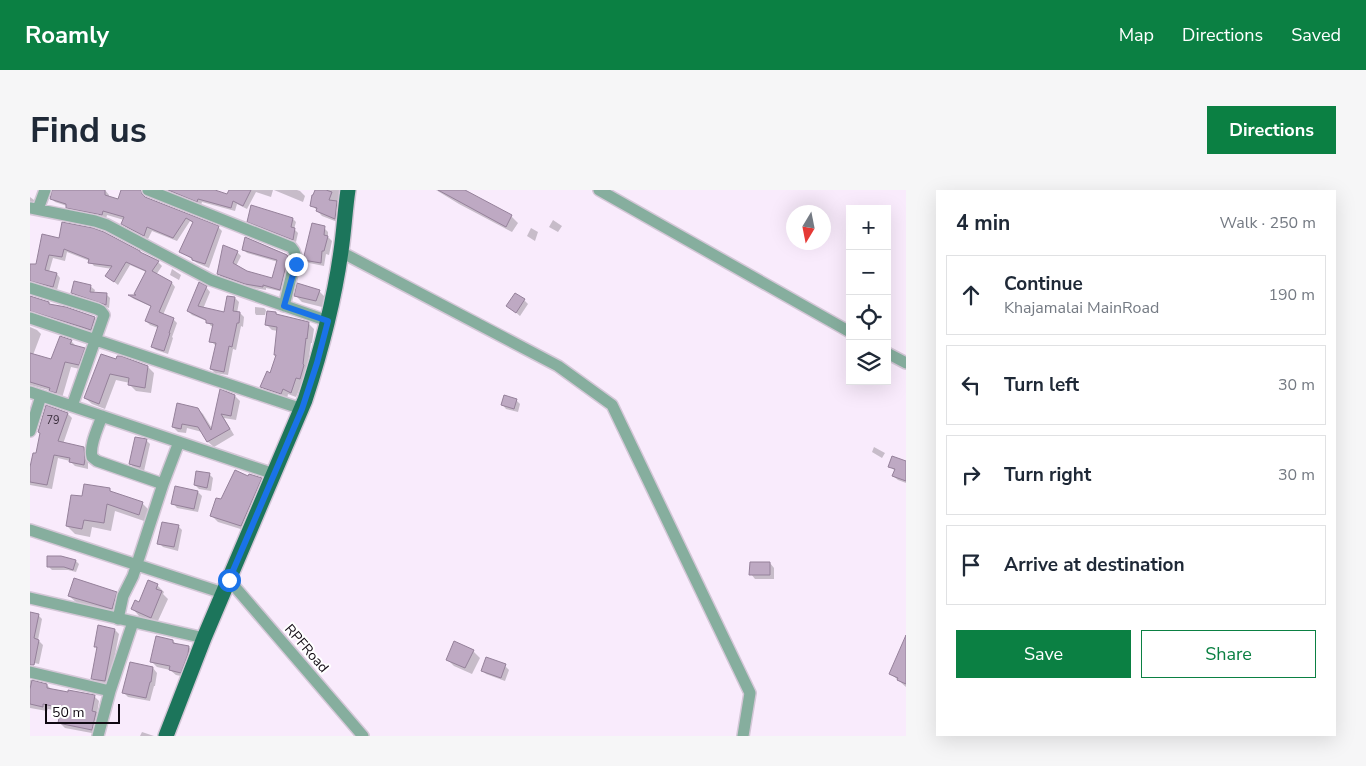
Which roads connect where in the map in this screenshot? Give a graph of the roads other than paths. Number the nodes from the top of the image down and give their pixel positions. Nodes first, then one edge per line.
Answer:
1 (44, 190) edge
2 (148, 190) edge
3 (599, 190) edge
4 (346, 191) edge
5 (34, 208) edge
6 (341, 252) junction
7 (30, 288) edge
8 (284, 306) junction
9 (30, 318) edge
10 (328, 321) junction
11 (846, 330) edge
12 (95, 341) junction
13 (891, 355) edge
14 (906, 363) edge
15 (36, 394) edge
16 (72, 406) junction
17 (302, 409) junction
18 (102, 416) junction
19 (30, 431) edge
20 (179, 442) junction
21 (274, 474) junction
22 (163, 484) junction
23 (30, 530) edge
24 (136, 565) junction
25 (226, 586) junction
26 (30, 598) edge
27 (118, 618) junction
28 (133, 622) junction
29 (204, 638) junction
30 (30, 672) edge
31 (110, 691) junction
32 (98, 736) edge
33 (166, 736) edge
34 (363, 736) edge
35 (742, 736) edge

1 - 5 street
2 - 8 street
3 - 11 street
4 - 6 main road
5 - 8 street
6 - 10 main road
6 - 35 street
7 - 12 street
8 - 10 street
9 - 12 street
10 - 17 main road
12 - 16 street
12 - 17 street
13 - 14 street
15 - 16 street
15 - 19 street
16 - 18 street
17 - 21 main road
18 - 20 street
18 - 22 street
20 - 21 street
20 - 22 street
21 - 25 main road
22 - 24 street
23 - 24 street
24 - 25 street
24 - 27 street
25 - 29 main road
25 - 34 street, RPFRoad
26 - 27 street
27 - 28 street
28 - 29 street
28 - 31 street
29 - 33 main road
30 - 31 street
31 - 32 street

